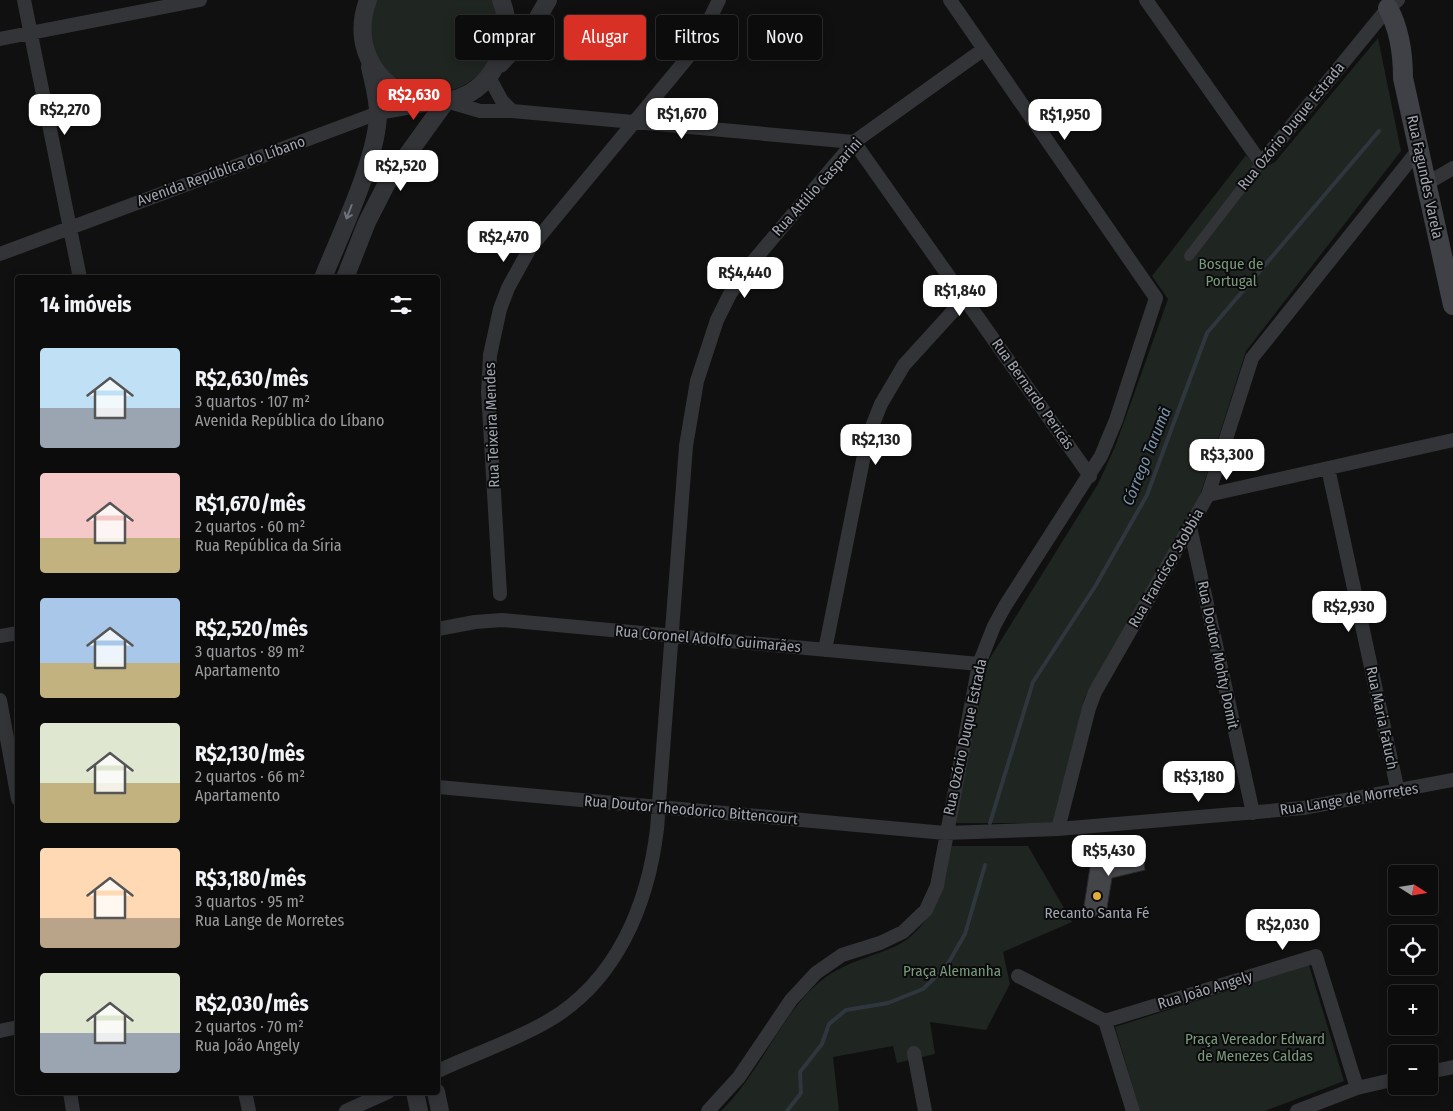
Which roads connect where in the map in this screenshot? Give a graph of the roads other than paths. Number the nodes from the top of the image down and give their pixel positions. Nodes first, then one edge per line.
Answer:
1 (24, 0) edge
2 (200, 0) edge
3 (501, 0) edge
4 (548, 0) edge
5 (719, 0) edge
6 (950, 0) edge
7 (1146, 0) edge
8 (1390, 3) edge
9 (363, 5) edge
10 (31, 33) junction
11 (0, 39) edge
12 (984, 49) junction
13 (370, 64) junction
14 (492, 73) junction
15 (446, 101) junction
16 (512, 111) junction
17 (378, 113) junction
18 (635, 122) junction
19 (854, 142) junction
20 (1419, 149) junction
21 (1261, 163) junction
22 (1453, 168) edge
23 (1426, 184) junction
24 (68, 228) junction
25 (0, 254) edge
26 (1189, 256) dead end
27 (79, 275) edge
28 (324, 275) edge
29 (346, 275) edge
30 (965, 298) junction
31 (1453, 305) edge
32 (1453, 440) edge
33 (1328, 468) junction
34 (1090, 476) junction
35 (1208, 496) junction
36 (1190, 527) junction
37 (500, 594) dead end
38 (440, 629) edge
39 (15, 634) edge
40 (0, 636) edge
41 (671, 636) junction
42 (825, 650) junction
43 (979, 664) junction
44 (0, 701) edge
45 (15, 770) edge
46 (1453, 780) edge
47 (440, 787) edge
48 (1398, 792) junction
49 (659, 807) junction
50 (1253, 813) junction
51 (1058, 829) junction
52 (945, 833) junction
53 (1018, 976) dead end
54 (1105, 1021) junction
55 (15, 1028) edge
56 (0, 1031) edge
57 (914, 1052) dead end
58 (1453, 1067) edge
59 (440, 1070) edge
60 (1438, 1070) edge
61 (1388, 1081) edge
62 (1357, 1088) junction
63 (70, 1095) edge
64 (246, 1095) edge
65 (381, 1095) edge
66 (416, 1095) edge
67 (437, 1095) edge
68 (73, 1111) edge
69 (249, 1111) edge
70 (346, 1111) edge
71 (419, 1111) edge
72 (440, 1111) edge
73 (708, 1111) edge
74 (925, 1111) edge
75 (1133, 1111) edge
76 (1297, 1111) edge

1 - 10 street
2 - 10 street
3 - 14 street
4 - 14 street
5 - 18 street, Rua Teixeira Mendes
6 - 12 street
7 - 21 street
8 - 20 main road, Rua Fagundes Varela
8 - 21 street, Rua Ozório Duque Estrada
9 - 13 street
10 - 11 street
10 - 24 street
12 - 19 street, Rua Attílio Gasparini
12 - 34 street, Rua Ozório Duque Estrada
13 - 15 street
13 - 17 street
14 - 15 street
14 - 16 street
15 - 16 street
15 - 17 street, Avenida República do Líbano
15 - 29 street
16 - 18 street
17 - 24 street, Avenida República do Líbano
17 -> 28 street
18 - 19 street
18 - 37 street, Rua Teixeira Mendes
19 - 30 street, Rua Bernardo Pericás
19 - 41 street, Rua Attílio Gasparini
20 - 23 main road, Rua Fagundes Varela
20 - 35 street, Rua Francisco Stobbia
21 - 26 street, Rua Ozório Duque Estrada
22 - 23 street
23 - 31 main road, Rua Fagundes Varela
24 - 25 street, Avenida República do Líbano
24 - 27 street
30 - 34 street, Rua Bernardo Pericás
30 - 42 street
32 - 33 street
33 - 35 street
33 - 48 street, Rua Maria Fatuch
34 - 43 street, Rua Ozório Duque Estrada
35 - 36 street, Rua Francisco Stobbia
36 - 50 street, Rua Doutor Mohty Domit
36 - 51 street, Rua Francisco Stobbia
38 - 41 street, Rua Coronel Adolfo Guimarães
39 - 40 street
41 - 42 street, Rua Coronel Adolfo Guimarães
41 - 49 street, Rua Attílio Gasparini
42 - 43 street, Rua Coronel Adolfo Guimarães
43 - 52 street, Rua Ozório Duque Estrada
44 - 45 street
46 - 48 street, Rua Lange de Morretes
47 - 49 street, Rua Doutor Theodorico Bittencourt
48 - 50 street, Rua Lange de Morretes
49 - 52 street, Rua Doutor Theodorico Bittencourt
49 - 59 street, Rua Attílio Gasparini
50 - 51 street, Rua Lange de Morretes
51 - 52 street, Rua Lange de Morretes
52 - 73 street, Rua Ozório Duque Estrada
53 - 54 street
54 - 62 street, Rua João Angely
54 - 75 street
55 - 56 street
57 - 74 street
58 - 60 street
61 - 62 street
62 - 76 street
63 - 68 street
64 - 69 street
65 - 70 street
66 - 71 street
67 - 72 street

